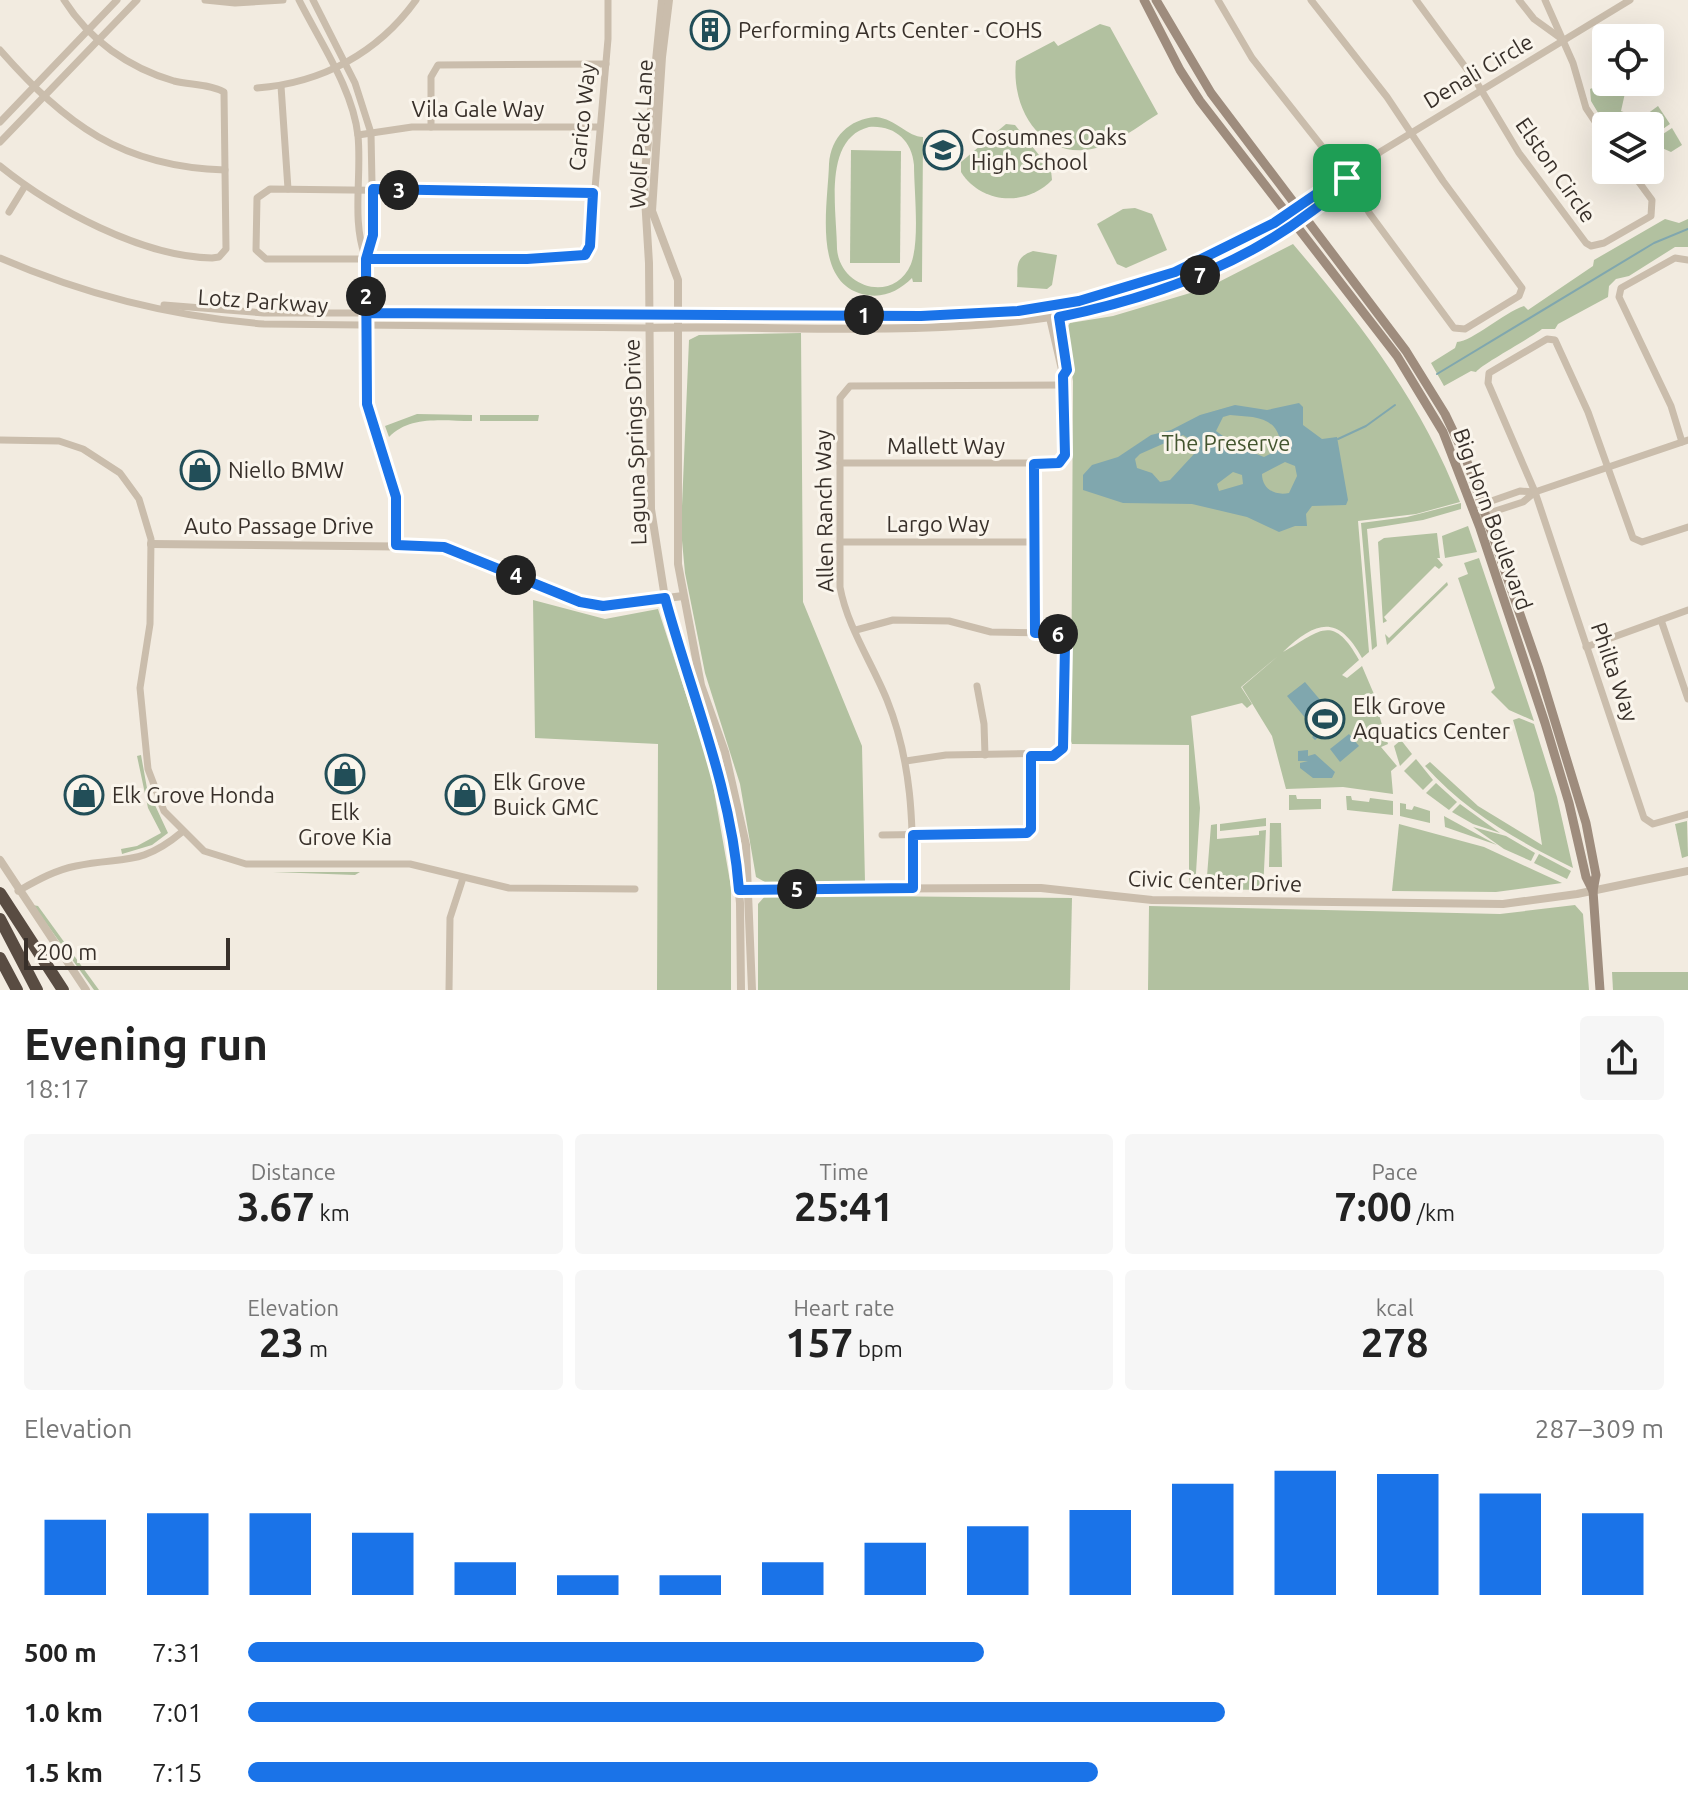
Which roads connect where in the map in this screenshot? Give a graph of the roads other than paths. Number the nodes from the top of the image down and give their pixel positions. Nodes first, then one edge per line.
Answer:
1 (64, 0) edge
2 (117, 0) edge
3 (137, 0) edge
4 (205, 0) edge
5 (283, 0) edge
6 (299, 0) edge
7 (313, 0) edge
8 (416, 0) edge
9 (608, 0) edge
10 (662, 0) edge
11 (669, 0) edge
12 (1144, 0) edge
13 (1156, 0) edge
14 (1218, 0) edge
15 (1311, 0) edge
16 (1416, 0) edge
17 (1519, 0) edge
18 (1545, 0) edge
19 (1630, 0) edge
20 (88, 30) junction
21 (1560, 39) junction
22 (97, 41) junction
23 (0, 50) edge
24 (345, 63) junction
25 (606, 64) junction
26 (334, 68) junction
27 (281, 86) junction
28 (33, 88) junction
29 (257, 88) dead end
30 (1481, 90) junction
31 (43, 99) junction
32 (1592, 117) edge
33 (0, 122) edge
34 (431, 127) junction
35 (599, 127) junction
36 (1412, 131) junction
37 (371, 133) junction
38 (358, 135) junction
39 (0, 142) edge
40 (0, 166) edge
41 (225, 170) junction
42 (1347, 178) junction
43 (1640, 184) edge
44 (25, 186) junction
45 (288, 189) junction
46 (359, 189) junction
47 (373, 189) junction
48 (593, 193) junction
49 (9, 212) dead end
50 (1302, 212) junction
51 (1292, 219) junction
52 (0, 258) edge
53 (366, 259) junction
54 (1688, 260) edge
55 (158, 306) junction
56 (366, 313) junction
57 (649, 313) junction
58 (677, 314) junction
59 (1054, 318) junction
60 (366, 324) junction
61 (677, 327) junction
62 (649, 328) junction
63 (1064, 385) junction
64 (0, 440) edge
65 (1685, 441) edge
66 (840, 463) junction
67 (1034, 464) junction
68 (1609, 466) junction
69 (1535, 492) junction
70 (1480, 510) junction
71 (1688, 527) edge
72 (840, 542) junction
73 (1035, 542) junction
74 (151, 544) junction
75 (396, 545) junction
76 (683, 596) junction
77 (665, 598) junction
78 (1688, 610) edge
79 (1661, 620) junction
80 (856, 630) junction
81 (1035, 633) junction
82 (1586, 647) junction
83 (977, 686) dead end
84 (1688, 699) edge
85 (985, 755) junction
86 (1031, 756) junction
87 (906, 761) junction
88 (1688, 814) edge
89 (182, 832) junction
90 (882, 835) dead end
91 (913, 835) junction
92 (0, 860) edge
93 (1688, 871) edge
94 (463, 878) junction
95 (913, 888) junction
96 (635, 889) dead end
97 (750, 889) junction
98 (739, 890) junction
99 (18, 891) junction
100 (1593, 891) junction
101 (0, 893) edge
102 (0, 919) edge
103 (0, 958) edge
104 (17, 990) edge
105 (37, 990) edge
106 (63, 990) edge
107 (86, 990) edge
108 (449, 990) edge
109 (741, 990) edge
110 (752, 990) edge
111 (1600, 990) edge

1 - 20 street
2 - 20 street
3 - 22 street
4 - 5 street
6 - 26 street
7 - 24 street
8 - 24 street
9 - 25 street, Carico Way
10 - 57 street, Wolf Pack Lane
11 - 58 street, Wolf Pack Lane
12 - 51 main road, Big Horn Boulevard
13 - 50 main road, Big Horn Boulevard
14 - 42 street
15 - 36 street
16 - 30 street
17 - 21 street
18 - 21 street
19 - 21 street, Denali Circle
20 - 22 street
20 - 28 street
21 - 30 street, Denali Circle
21 - 32 street
22 - 31 street
22 - 41 street
23 - 28 street
24 - 26 street
24 - 37 street
25 - 34 street
25 - 35 street, Carico Way
26 - 27 street
26 - 38 street
27 - 29 street
27 - 45 street
28 - 31 street
28 - 33 street
30 - 36 street, Denali Circle
30 - 43 street, Elston Circle
31 - 39 street
31 - 41 street
34 - 35 street, Vila Gale Way
34 - 37 street, Vila Gale Way
35 - 48 street, Carico Way
36 - 42 street, Denali Circle
36 - 42 street
37 - 38 street, Vila Gale Way
37 - 47 street
38 - 46 street
40 - 44 street
41 - 44 street
42 - 50 street, Denali Circle
44 - 49 street
45 - 46 street
45 - 53 street
46 - 47 street
46 - 53 street
47 - 48 street
47 - 53 street
48 - 53 street, Carico Way
50 - 51 street, Lotz Parkway
50 - 70 main road, Big Horn Boulevard
51 - 58 street, Lotz Parkway
51 - 59 street, Lotz Parkway
51 - 70 main road, Big Horn Boulevard
52 - 55 street, Lotz Parkway
53 - 56 street
54 - 65 street
55 - 56 street, Lotz Parkway
55 - 60 street, Lotz Parkway
56 - 57 street, Lotz Parkway
56 - 60 street
57 - 58 street, Lotz Parkway
57 - 62 street, Laguna Springs Drive
58 - 61 street, Laguna Springs Drive
59 - 61 street, Lotz Parkway
59 - 63 street, Mallett Way
60 - 62 street, Lotz Parkway
60 - 75 street
61 - 62 street, Lotz Parkway
61 - 76 street, Laguna Springs Drive
62 - 77 street, Laguna Springs Drive
63 - 66 street, Allen Ranch Way
63 - 67 street, Mallett Way
64 - 74 street
65 - 68 street
66 - 67 street, Mallett Way
66 - 72 street, Allen Ranch Way
67 - 73 street
68 - 69 street
68 - 69 street, Philta Way
68 - 71 street
69 - 70 street
69 - 82 street, Philta Way
70 - 100 main road, Big Horn Boulevard
72 - 73 street, Largo Way
72 - 80 street, Allen Ranch Way
73 - 81 street
74 - 75 street, Auto Passage Drive
74 - 89 street
75 - 77 street, Auto Passage Drive
76 - 77 street, Auto Passage Drive
76 - 97 street, Laguna Springs Drive
77 - 98 street, Laguna Springs Drive
78 - 79 street
79 - 82 street
79 - 84 street
80 - 81 street
80 - 87 street, Allen Ranch Way
81 - 86 street
82 - 88 street, Philta Way
83 - 85 street
85 - 86 street
85 - 87 street
86 - 91 street
87 - 91 street, Allen Ranch Way
89 - 94 street
89 - 99 street
90 - 91 street
91 - 95 street, Allen Ranch Way
92 - 99 street
93 - 100 street, Civic Center Drive
94 - 96 street
94 - 108 street
95 - 97 street, Civic Center Drive
95 - 100 street, Civic Center Drive
97 - 98 street, Civic Center Drive
97 - 110 street, Laguna Springs Drive
98 - 109 street, Laguna Springs Drive
99 - 107 street
100 - 111 main road, Big Horn Boulevard
101 - 106 highway
102 - 105 highway
103 - 104 highway

